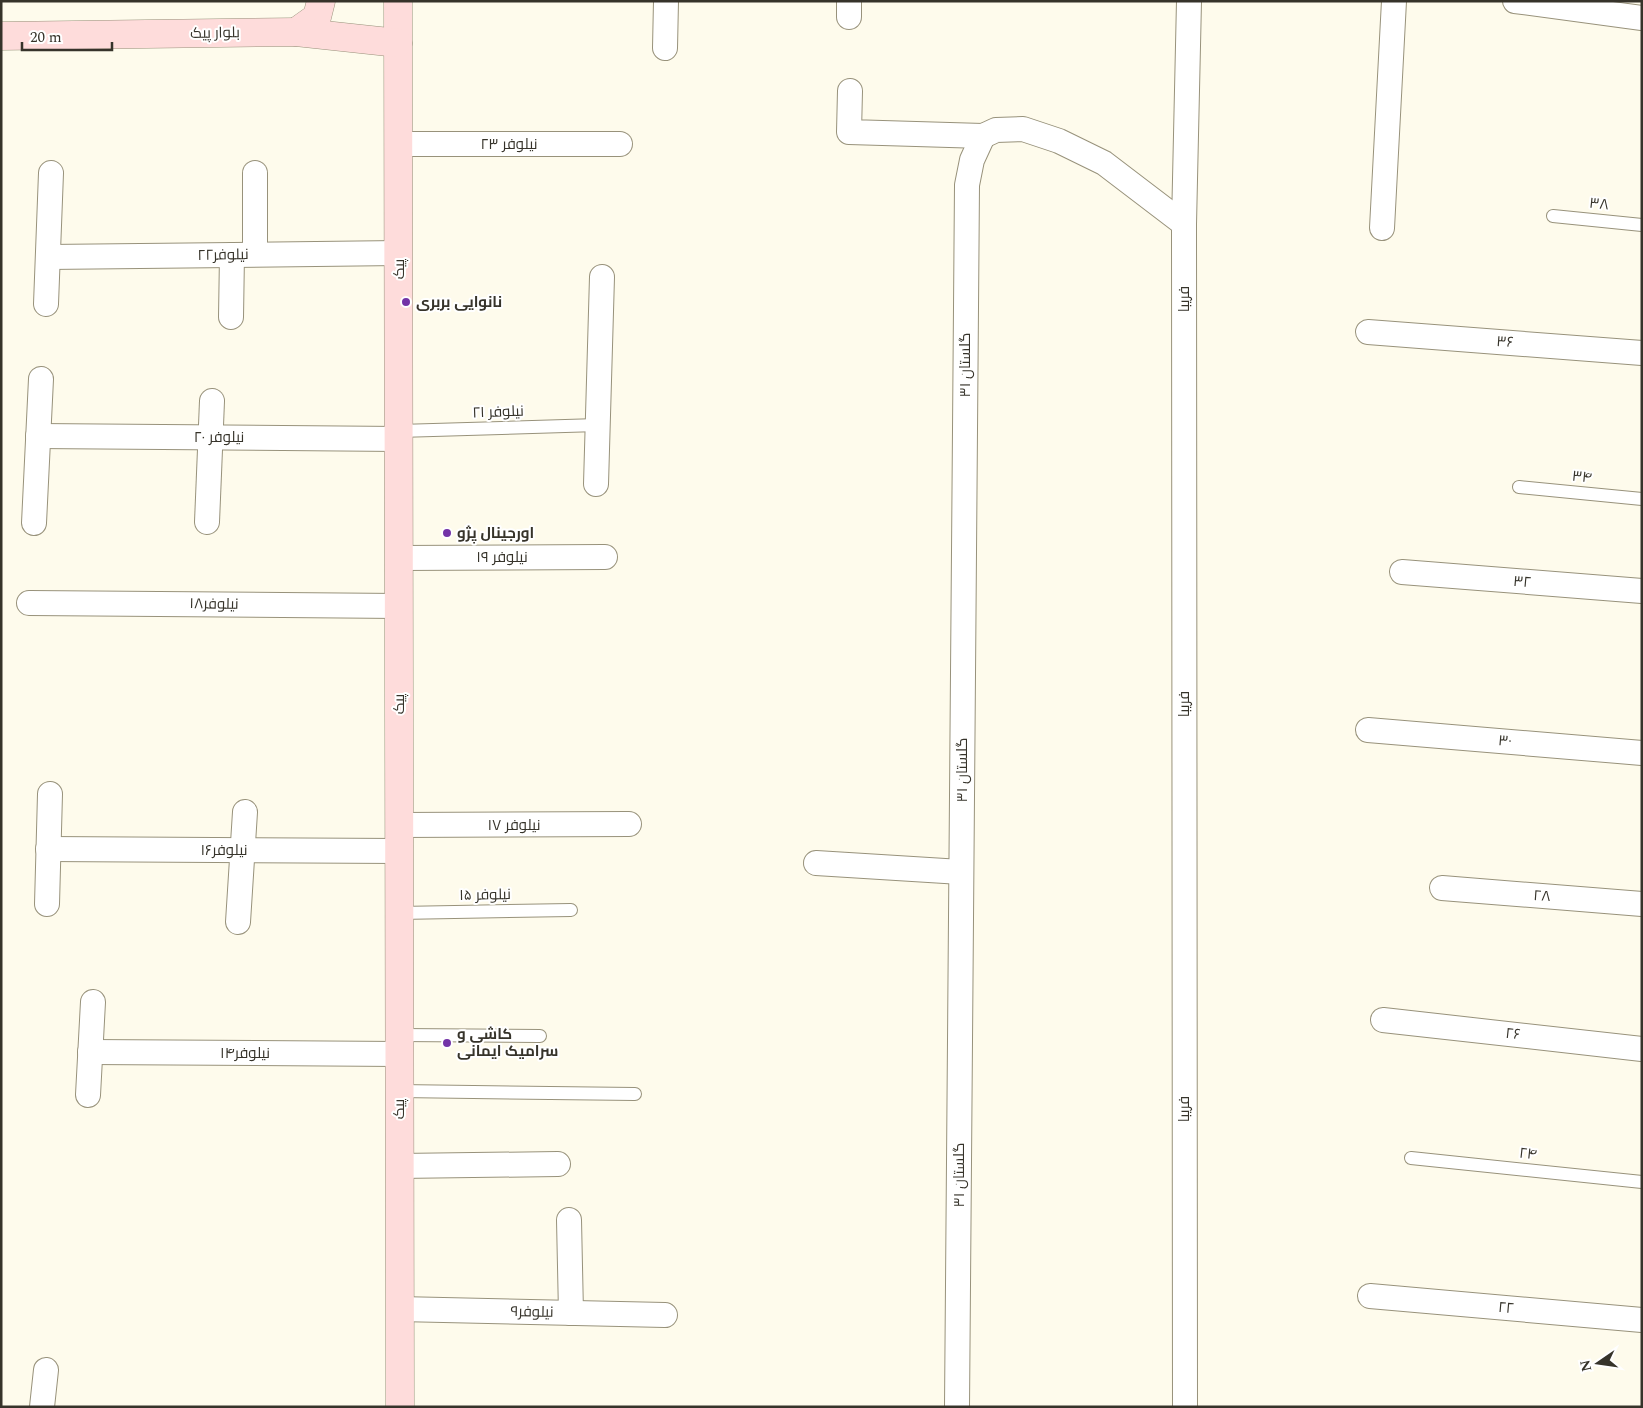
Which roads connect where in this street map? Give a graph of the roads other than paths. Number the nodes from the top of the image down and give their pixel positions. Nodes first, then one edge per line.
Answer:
1 (321, 1) edge
2 (398, 1) edge
3 (666, 1) edge
4 (1189, 1) edge
5 (1394, 1) edge
6 (1514, 1) edge
7 (1642, 18) edge
8 (296, 32) junction
9 (1, 36) edge
10 (398, 43) junction
11 (665, 48) dead end
12 (850, 91) dead end
13 (983, 136) junction
14 (398, 144) junction
15 (620, 144) dead end
16 (51, 173) dead end
17 (255, 173) dead end
18 (1553, 216) dead end
19 (1184, 224) junction
20 (1642, 225) edge
21 (1382, 228) dead end
22 (399, 253) junction
23 (244, 255) junction
24 (48, 257) junction
25 (602, 277) dead end
26 (46, 304) dead end
27 (231, 317) dead end
28 (1368, 332) dead end
29 (1642, 353) edge
30 (41, 379) dead end
31 (212, 401) dead end
32 (598, 425) junction
33 (399, 435) junction
34 (38, 436) junction
35 (210, 437) junction
36 (596, 484) dead end
37 (1519, 487) dead end
38 (1642, 499) edge
39 (207, 522) dead end
40 (34, 523) dead end
41 (605, 557) dead end
42 (399, 558) junction
43 (1402, 572) dead end
44 (1642, 591) edge
45 (29, 602) dead end
46 (399, 606) junction
47 (1368, 730) dead end
48 (1642, 753) edge
49 (50, 794) dead end
50 (245, 812) dead end
51 (629, 824) dead end
52 (399, 838) junction
53 (48, 849) junction
54 (242, 850) junction
55 (816, 863) dead end
56 (961, 872) junction
57 (1442, 888) dead end
58 (47, 904) dead end
59 (1642, 904) edge
60 (571, 910) dead end
61 (399, 913) junction
62 (238, 922) dead end
63 (93, 1002) dead end
64 (1384, 1020) dead end
65 (540, 1036) dead end
66 (399, 1044) junction
67 (1642, 1049) edge
68 (90, 1052) junction
69 (399, 1091) junction
70 (635, 1094) dead end
71 (88, 1095) dead end
72 (1411, 1158) dead end
73 (558, 1164) dead end
74 (399, 1166) junction
75 (1642, 1182) edge
76 (569, 1220) dead end
77 (1370, 1296) dead end
78 (399, 1309) junction
79 (571, 1313) junction
80 (665, 1315) dead end
81 (1642, 1320) edge
82 (46, 1370) dead end
83 (42, 1407) edge
84 (400, 1407) edge
85 (957, 1407) edge
86 (1185, 1407) edge

1 - 8 street
2 - 10 street, پیک
3 - 11 street
4 - 19 street, فریبا
5 - 21 street
6 - 7 street
8 - 9 street, بلوار پیک
8 - 10 street, بلوار پیک
10 - 14 street, پیک
12 - 13 street
13 - 19 street
13 - 56 street, گلستان ۳۱
14 - 15 street, نیلوفر ۲۳
14 - 22 street, پیک
16 - 24 street
17 - 23 street
18 - 20 lane, ۳۸
19 - 86 street, فریبا
22 - 23 street, نیلوفر۲۲
22 - 33 street, پیک
23 - 24 street, نیلوفر۲۲
23 - 27 street
24 - 26 street
25 - 32 street
28 - 29 street, ۳۶
30 - 34 street
31 - 35 street
32 - 33 lane, نیلوفر ۲۱
32 - 36 street
33 - 35 street, نیلوفر ۲۰
33 - 42 street, پیک
34 - 35 street, نیلوفر ۲۰
34 - 40 street
35 - 39 street
37 - 38 lane, ۳۴
41 - 42 street, نیلوفر ۱۹
42 - 46 street, پیک
43 - 44 street, ۳۲
45 - 46 street, نیلوفر۱۸
46 - 52 street, پیک
47 - 48 street, ۳۰
49 - 53 street
50 - 54 street
51 - 52 street, نیلوفر ۱۷
52 - 54 street, نیلوفر۱۶
52 - 61 street, پیک
53 - 54 street, نیلوفر۱۶
53 - 58 street
54 - 62 street
55 - 56 street
56 - 85 street, گلستان ۳۱
57 - 59 street, ۲۸
60 - 61 lane, نیلوفر ۱۵
61 - 66 street, پیک
63 - 68 street
64 - 67 street, ۲۶
65 - 66 lane
66 - 68 street, نیلوفر۱۴
66 - 69 street, پیک
68 - 71 street
69 - 70 lane
69 - 74 street, پیک
72 - 75 lane, ۲۴
73 - 74 street
74 - 78 street, پیک
76 - 79 street
77 - 81 street, ۲۲
78 - 79 street, نیلوفر۹
78 - 84 street, پیک
79 - 80 street, نیلوفر۹
82 - 83 street

